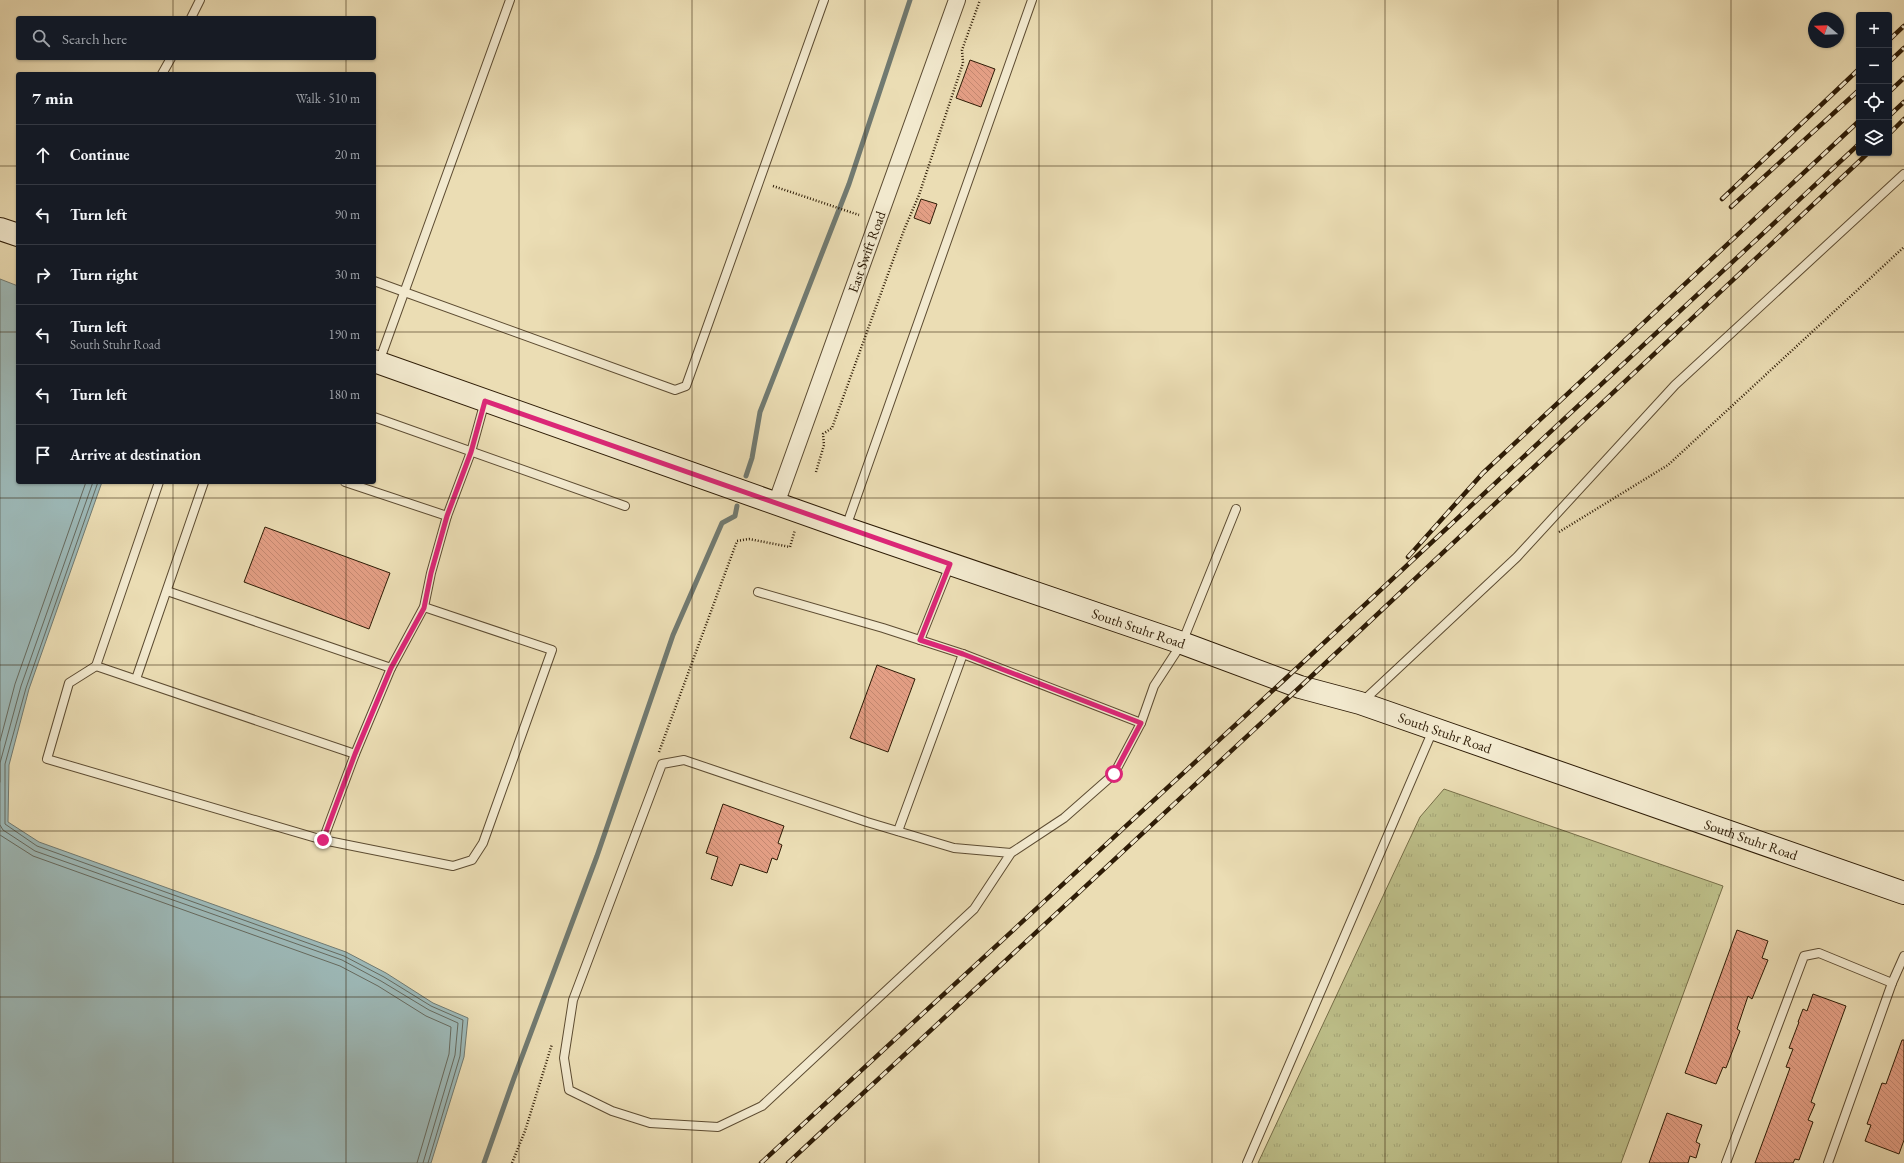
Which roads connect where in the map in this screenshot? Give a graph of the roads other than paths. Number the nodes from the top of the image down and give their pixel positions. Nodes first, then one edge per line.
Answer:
1 (200, 0) edge
2 (510, 0) edge
3 (824, 0) edge
4 (957, 0) edge
5 (1032, 0) edge
6 (193, 16) edge
7 (170, 60) edge
8 (163, 72) edge
9 (1904, 174) edge
10 (0, 229) edge
11 (16, 234) edge
12 (376, 282) edge
13 (404, 292) junction
14 (376, 362) edge
15 (485, 401) junction
16 (376, 418) edge
17 (471, 452) junction
18 (158, 484) edge
19 (203, 484) edge
20 (351, 484) edge
21 (776, 504) junction
22 (625, 506) dead end
23 (1236, 509) dead end
24 (447, 516) junction
25 (846, 528) junction
26 (950, 564) junction
27 (167, 591) junction
28 (758, 592) dead end
29 (424, 608) junction
30 (920, 640) junction
31 (1182, 643) junction
32 (963, 654) junction
33 (96, 666) junction
34 (391, 668) junction
35 (136, 679) junction
36 (1360, 703) junction
37 (1141, 723) junction
38 (1434, 729) junction
39 (355, 754) junction
40 (898, 831) junction
41 (323, 840) junction
42 (1011, 853) junction
43 (1904, 893) edge
44 (1904, 956) edge
45 (1892, 983) junction
46 (1247, 1163) edge
47 (1726, 1163) edge
48 (1828, 1163) edge

1 - 6 lane
2 - 13 lane
3 - 13 lane
4 - 21 street, East Swift Road
5 - 25 lane
7 - 8 lane
9 - 36 lane
10 - 11 main road
12 - 13 lane
13 - 14 lane
14 - 15 main road, South Stuhr Road
15 - 17 lane
15 - 21 main road, South Stuhr Road
16 - 17 lane
17 - 22 lane
17 - 24 lane
18 - 33 lane
19 - 27 lane
20 - 24 lane
21 - 25 main road, South Stuhr Road
23 - 31 lane
24 - 29 lane
25 - 26 main road, South Stuhr Road
26 - 30 lane
26 - 31 main road, South Stuhr Road
27 - 34 lane
27 - 35 lane
28 - 30 lane
29 - 34 lane
29 - 41 lane
30 - 32 lane
31 - 36 main road, South Stuhr Road
31 - 37 lane
32 - 37 lane
32 - 40 lane
33 - 35 lane
33 - 41 lane
34 - 39 lane
35 - 39 lane
36 - 38 main road, South Stuhr Road
37 - 42 lane
38 - 43 main road, South Stuhr Road
38 - 46 lane
39 - 41 lane
40 - 42 lane
40 - 42 lane
44 - 45 lane
45 - 47 lane
45 - 48 lane

